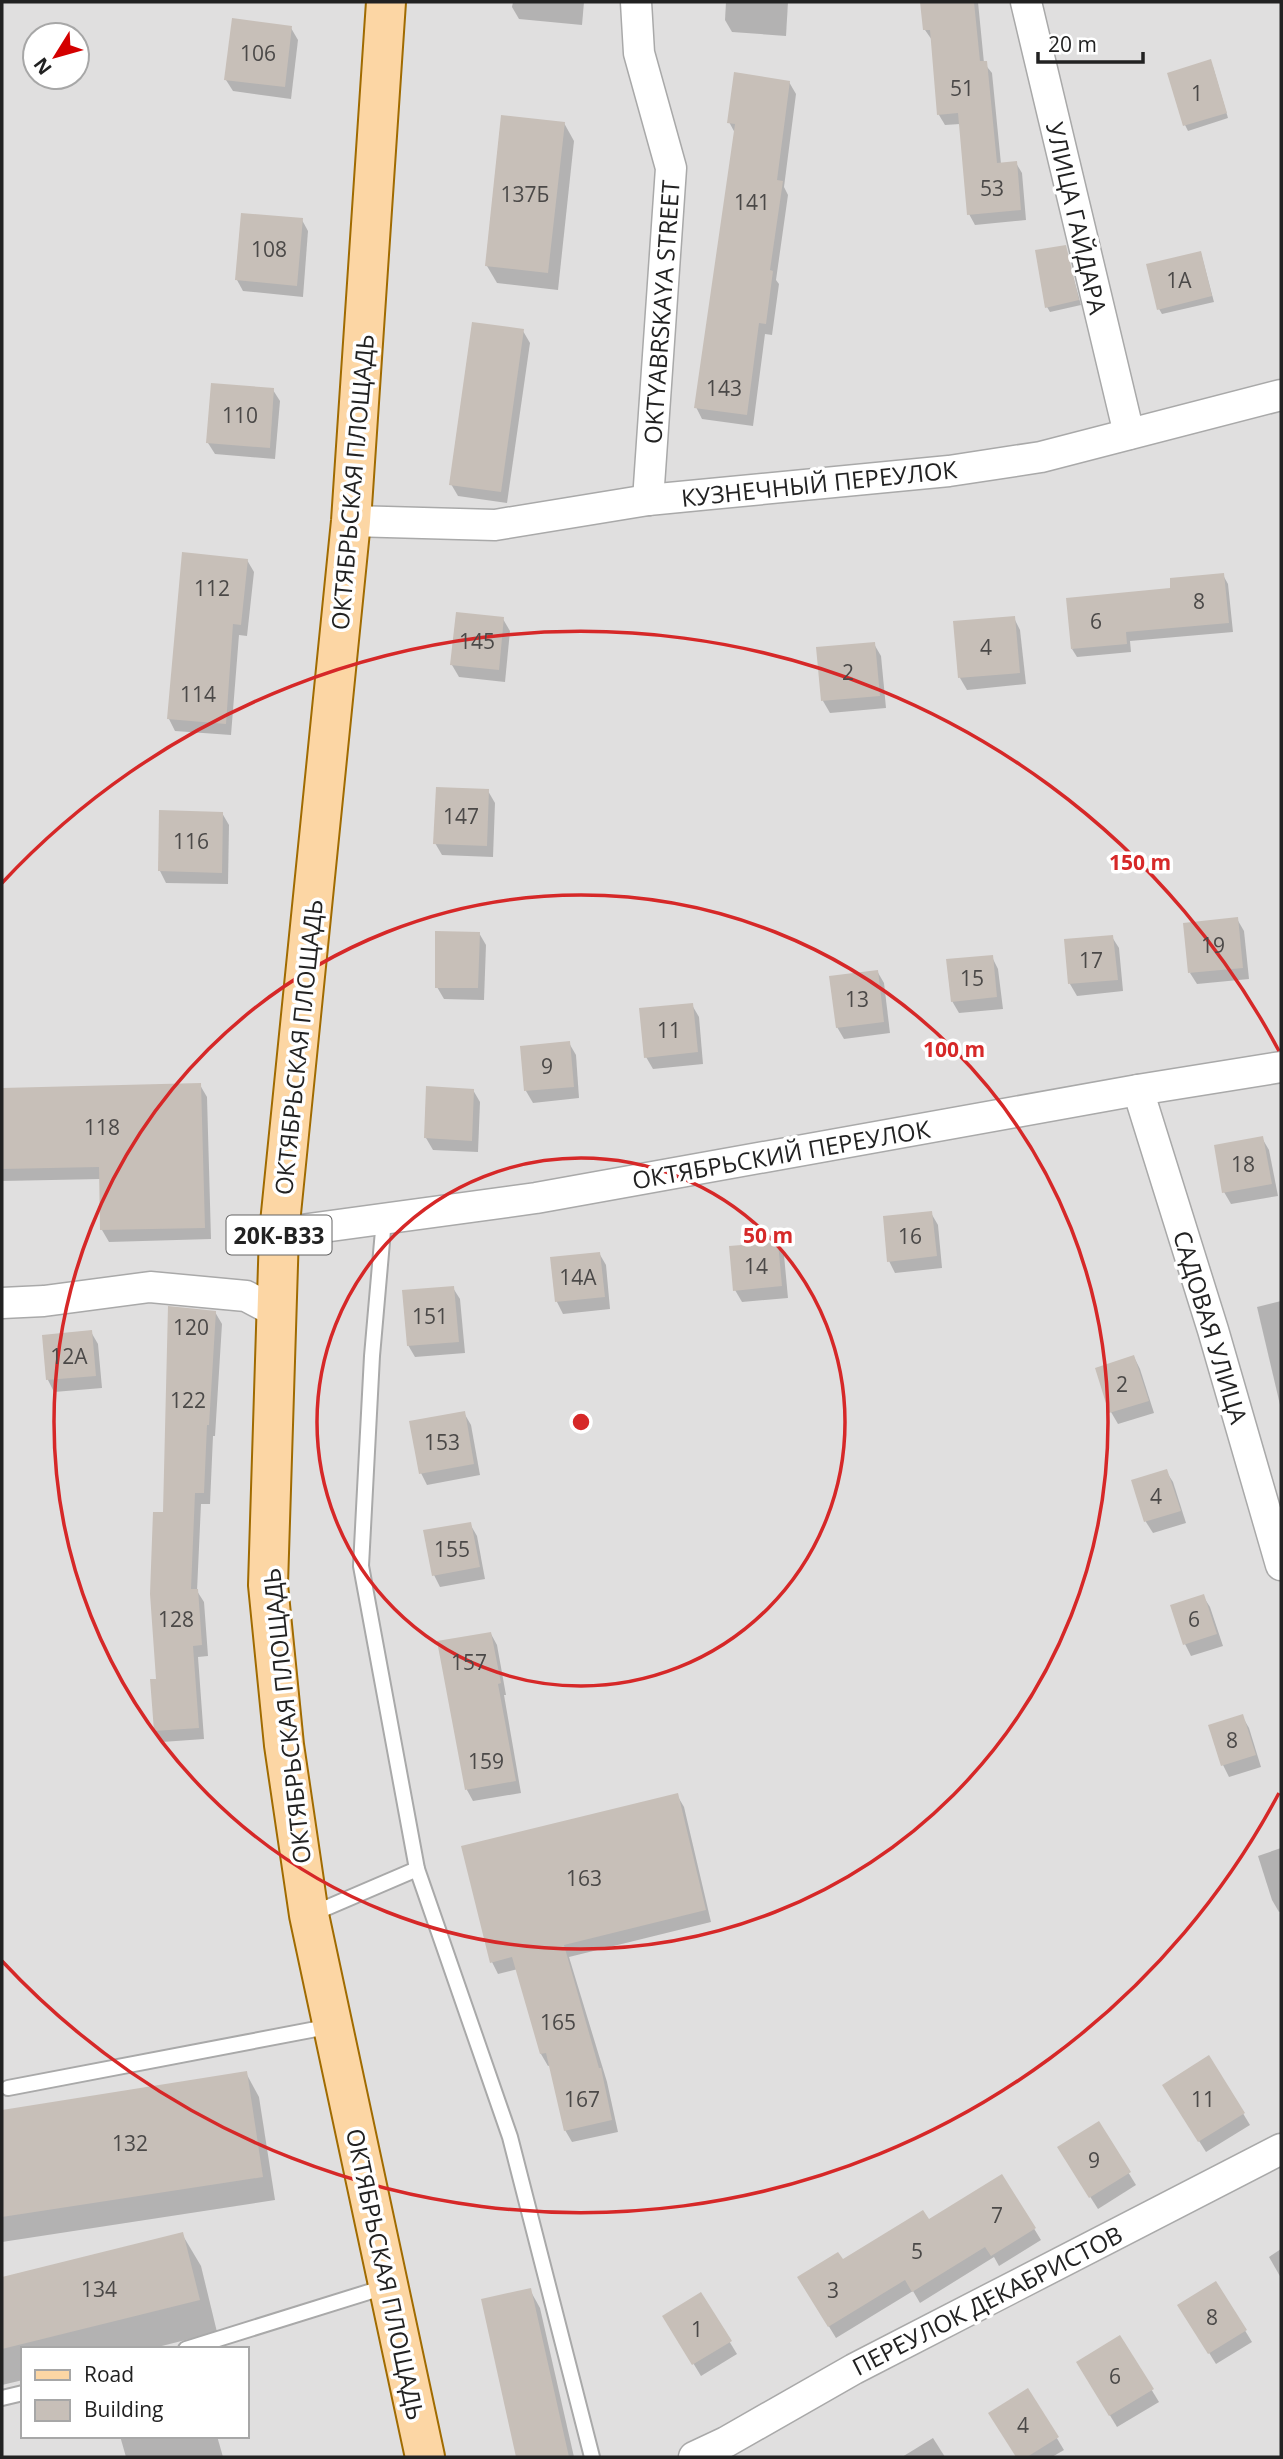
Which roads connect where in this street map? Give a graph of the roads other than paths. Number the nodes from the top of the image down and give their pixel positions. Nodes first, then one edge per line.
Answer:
1 (386, 2) edge
2 (636, 2) edge
3 (1026, 2) edge
4 (1281, 396) edge
5 (1129, 434) junction
6 (648, 500) junction
7 (351, 521) junction
8 (1281, 1067) edge
9 (1138, 1090) junction
10 (384, 1219) junction
11 (279, 1233) junction
12 (2, 1303) edge
13 (276, 1312) junction
14 (1281, 1565) edge
15 (417, 1869) junction
16 (309, 1916) junction
17 (333, 2026) junction
18 (8, 2088) dead end
19 (1281, 2148) edge
20 (389, 2286) junction
21 (192, 2347) edge
22 (21, 2394) edge
23 (2, 2399) edge
24 (425, 2457) edge
25 (592, 2457) edge
26 (694, 2457) edge

1 - 7 main road, ОКТЯБРЬСКАЯ ПЛОЩАДЬ / 20К-В33
2 - 6 street, OKTYABRSKAYA STREET
3 - 5 street, УЛИЦА ГАЙДАРА
4 - 5 street, КУЗНЕЧНЫЙ ПЕРЕУЛОК
5 - 6 street, КУЗНЕЧНЫЙ ПЕРЕУЛОК
6 - 7 street, КУЗНЕЧНЫЙ ПЕРЕУЛОК
7 - 11 main road, ОКТЯБРЬСКАЯ ПЛОЩАДЬ / 20К-В33
8 - 9 street, ОКТЯБРЬСКИЙ ПЕРЕУЛОК
9 - 10 street, ОКТЯБРЬСКИЙ ПЕРЕУЛОК
9 - 14 street, САДОВАЯ УЛИЦА
10 - 11 street, ОКТЯБРЬСКИЙ ПЕРЕУЛОК
10 - 15 lane
11 - 13 main road, ОКТЯБРЬСКАЯ ПЛОЩАДЬ / 20К-В33
12 - 13 street
13 - 16 main road, ОКТЯБРЬСКАЯ ПЛОЩАДЬ / 20К-В33
15 - 16 lane
15 - 25 lane
16 - 17 main road, ОКТЯБРЬСКАЯ ПЛОЩАДЬ / 20К-В33
17 - 18 lane
17 - 20 main road, ОКТЯБРЬСКАЯ ПЛОЩАДЬ / 20К-В33
19 - 26 street, ПЕРЕУЛОК ДЕКАБРИСТОВ
20 - 21 lane
20 - 24 main road, ОКТЯБРЬСКАЯ ПЛОЩАДЬ / 20К-В33
22 - 23 lane

